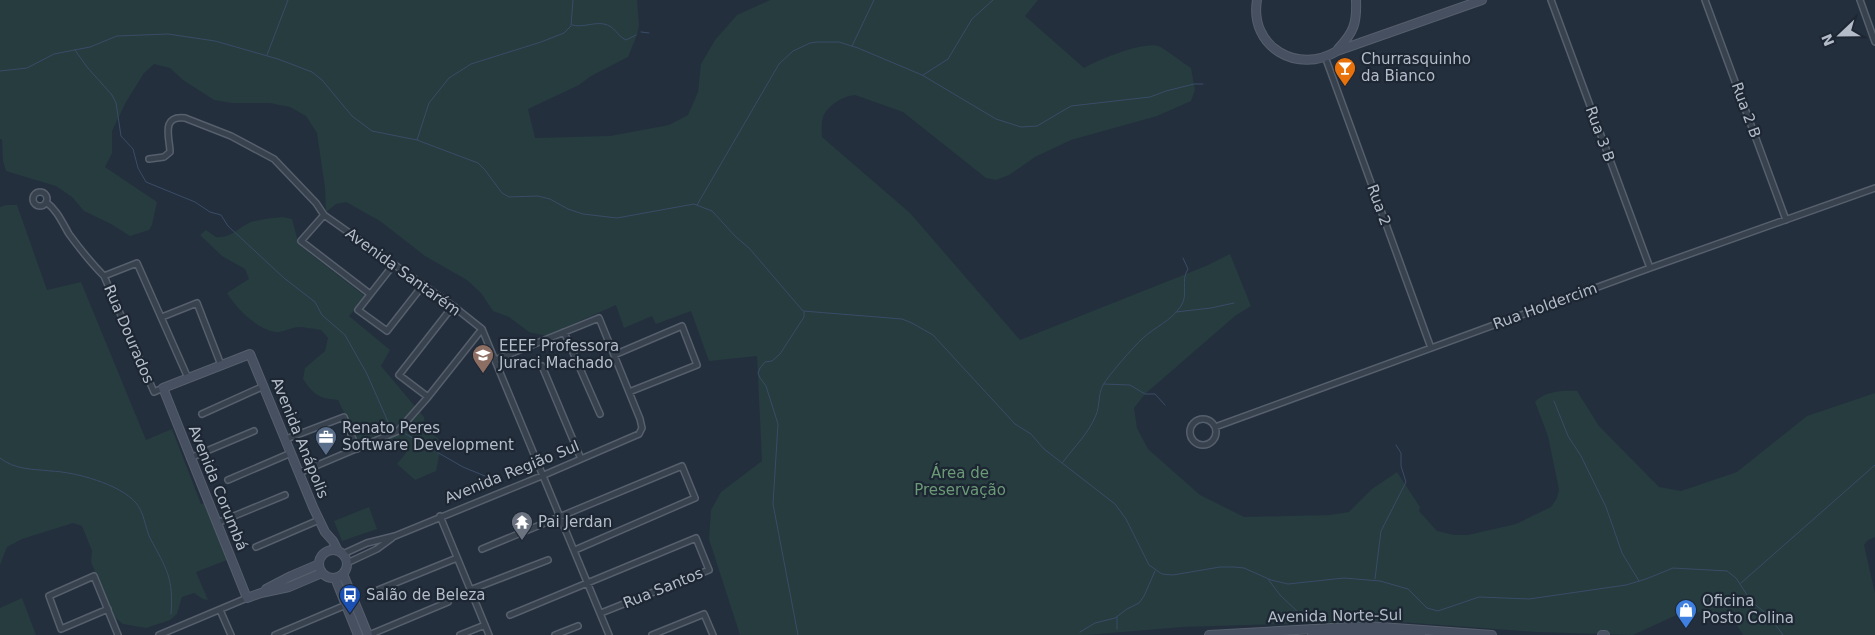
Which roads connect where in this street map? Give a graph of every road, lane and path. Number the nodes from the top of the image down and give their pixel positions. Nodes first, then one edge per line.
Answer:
1 (1250, 0) edge
2 (1257, 0) edge
3 (1356, 0) edge
4 (1482, 0) edge
5 (1551, 0) edge
6 (1705, 0) edge
7 (1860, 0) edge
8 (1257, 22) junction
9 (1875, 42) edge
10 (1337, 51) junction
11 (1327, 62) dead end
12 (149, 159) dead end
13 (1875, 188) edge
14 (46, 202) dead end
15 (324, 215) junction
16 (1786, 220) junction
17 (394, 264) junction
18 (1650, 268) junction
19 (104, 276) junction
20 (423, 285) junction
21 (370, 294) junction
22 (453, 306) junction
23 (162, 317) junction
24 (482, 329) junction
25 (564, 332) junction
26 (1431, 348) junction
27 (614, 355) junction
28 (495, 360) junction
29 (221, 365) junction
30 (542, 366) dead end
31 (188, 378) junction
32 (264, 386) junction
33 (163, 388) junction
34 (629, 392) junction
35 (428, 397) junction
36 (202, 414) dead end
37 (600, 414) dead end
38 (1215, 427) junction
39 (254, 430) dead end
40 (286, 439) junction
41 (358, 449) junction
42 (291, 453) junction
43 (190, 458) junction
44 (581, 459) junction
45 (299, 473) junction
46 (544, 475) junction
47 (228, 480) dead end
48 (285, 495) dead end
49 (440, 516) junction
50 (561, 516) junction
51 (319, 520) junction
52 (217, 523) junction
53 (325, 532) junction
54 (395, 536) junction
55 (256, 547) dead end
56 (482, 549) dead end
57 (575, 550) junction
58 (327, 551) junction
59 (341, 552) junction
60 (457, 558) junction
61 (548, 560) dead end
62 (347, 563) junction
63 (319, 564) junction
64 (322, 573) junction
65 (343, 574) junction
66 (334, 578) junction
67 (588, 583) junction
68 (378, 590) dead end
69 (470, 590) junction
70 (260, 593) junction
71 (247, 598) junction
72 (448, 602) dead end
73 (346, 605) junction
74 (108, 609) junction
75 (220, 610) junction
76 (601, 613) junction
77 (510, 615) dead end
78 (485, 625) junction
79 (578, 626) dead end
80 (118, 635) edge
81 (159, 635) edge
82 (231, 635) edge
83 (275, 635) edge
84 (358, 635) edge
85 (368, 635) edge
86 (460, 635) edge
87 (489, 635) edge
88 (555, 635) edge
89 (609, 635) edge
90 (652, 635) edge
91 (713, 635) edge
92 (1209, 635) edge
93 (1312, 635) edge
94 (1421, 635) edge
95 (1492, 635) edge

1 - 8 street
2 - 8 street
3 - 10 street
4 - 10 street
5 - 18 street, Rua 3 B
6 - 16 street, Rua 2 B
7 - 9 street
8 - 10 street
11 - 26 street, Rua 2
12 - 15 street, Avenida Santarém
13 - 16 street, Rua Holdercim
14 - 19 street, Rua Dourados
15 - 17 street, Avenida Santarém
15 - 21 street
16 - 18 street, Rua Holdercim
17 - 20 street, Avenida Santarém
17 - 21 street
18 - 26 street, Rua Holdercim
19 - 23 street
19 - 33 street, Rua Dourados
20 - 21 street
20 - 22 street, Avenida Santarém
22 - 24 street, Avenida Santarém
22 - 35 street
23 - 29 street
23 - 31 street
24 - 28 street
24 - 35 street
25 - 27 street
25 - 28 street
25 - 37 street
26 - 38 street, Rua Holdercim
27 - 34 street
27 - 34 street
28 - 46 street
29 - 31 street
29 - 32 street, Avenida Anápolis
30 - 44 street
31 - 33 street
32 - 36 street
32 - 40 street, Avenida Anápolis
33 - 43 street, Avenida Corumbá
34 - 44 street, Avenida Região Sul
35 - 41 street
38 - 38 street
39 - 43 street
40 - 41 street
40 - 42 street, Avenida Anápolis
41 - 45 street
42 - 45 street, Avenida Anápolis
42 - 47 street
43 - 52 street, Avenida Corumbá
44 - 46 street, Avenida Região Sul
45 - 51 street, Avenida Anápolis
46 - 49 street, Avenida Região Sul
46 - 50 street
48 - 52 street
49 - 54 street, Avenida Região Sul
49 - 60 street
50 - 56 street
50 - 57 street
50 - 57 street
51 - 53 street, Avenida Anápolis
51 - 55 street
52 - 71 street, Avenida Corumbá
53 - 58 street, Avenida Anápolis
53 - 59 street, Avenida Anápolis
54 - 59 street, Avenida Região Sul
54 - 62 street, Avenida Região Sul
57 - 67 street
58 - 59 street
58 - 63 street
59 - 62 street
60 - 68 street
60 - 69 street
61 - 69 street
62 - 65 street
63 - 64 street
63 - 70 street
64 - 66 street
64 - 70 street
65 - 66 street
65 - 85 street
66 - 73 street
67 - 76 street
67 - 76 street, Rua Santos
67 - 77 street
69 - 78 street
70 - 71 street
71 - 75 street
72 - 85 street
73 - 83 street
73 - 84 street
74 - 74 street
74 - 80 street
75 - 81 street
75 - 82 street
76 - 89 street
78 - 86 street
78 - 87 street
79 - 88 street
90 - 91 street
92 - 95 street, Avenida Norte-Sul
93 - 94 street, Avenida Norte-Sul

